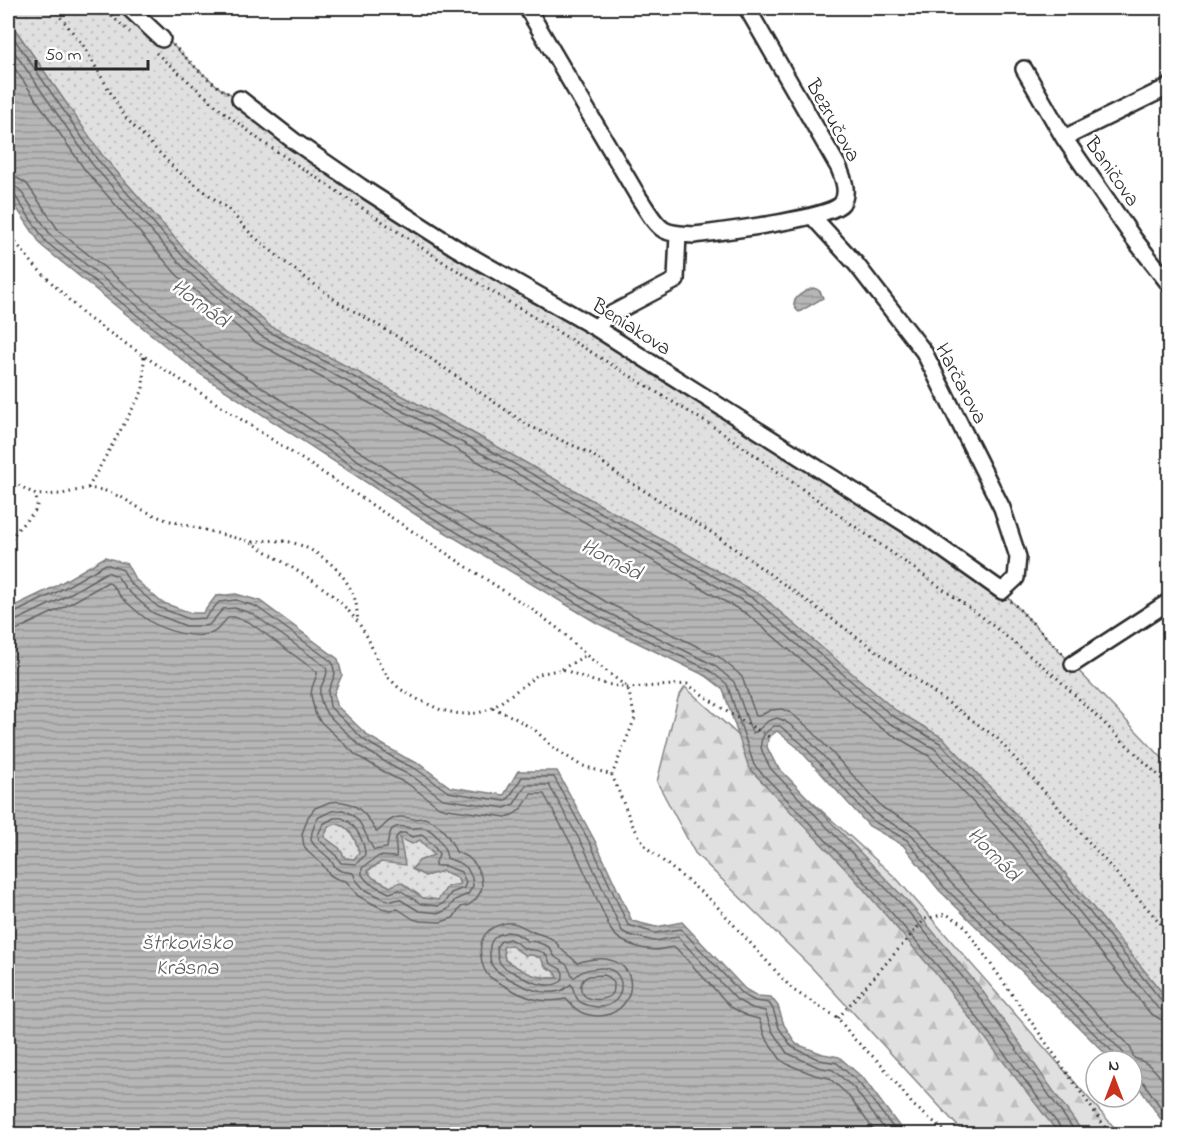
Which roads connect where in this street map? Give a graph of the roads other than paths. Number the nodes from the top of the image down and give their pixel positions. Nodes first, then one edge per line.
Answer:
1 (129, 8) edge
2 (527, 8) edge
3 (747, 8) edge
4 (158, 46) road end
5 (1024, 69) dead end
6 (1170, 86) edge
7 (236, 97) road end
8 (1064, 138) junction
9 (812, 216) junction
10 (678, 234) junction
11 (1170, 285) edge
12 (596, 328) junction
13 (1002, 591) joint
14 (1170, 601) edge
15 (1072, 664) road end

1 - 4 street
2 - 10 street
3 - 9 street, Bezručova
5 - 8 street, Baničova
6 - 8 street, Baničova
7 - 12 street, Beniakova
8 - 11 street, Baničova
9 - 10 street, Bezručova
9 - 13 street, Harčarova
10 - 12 street
12 - 13 street, Beniakova
14 - 15 street

